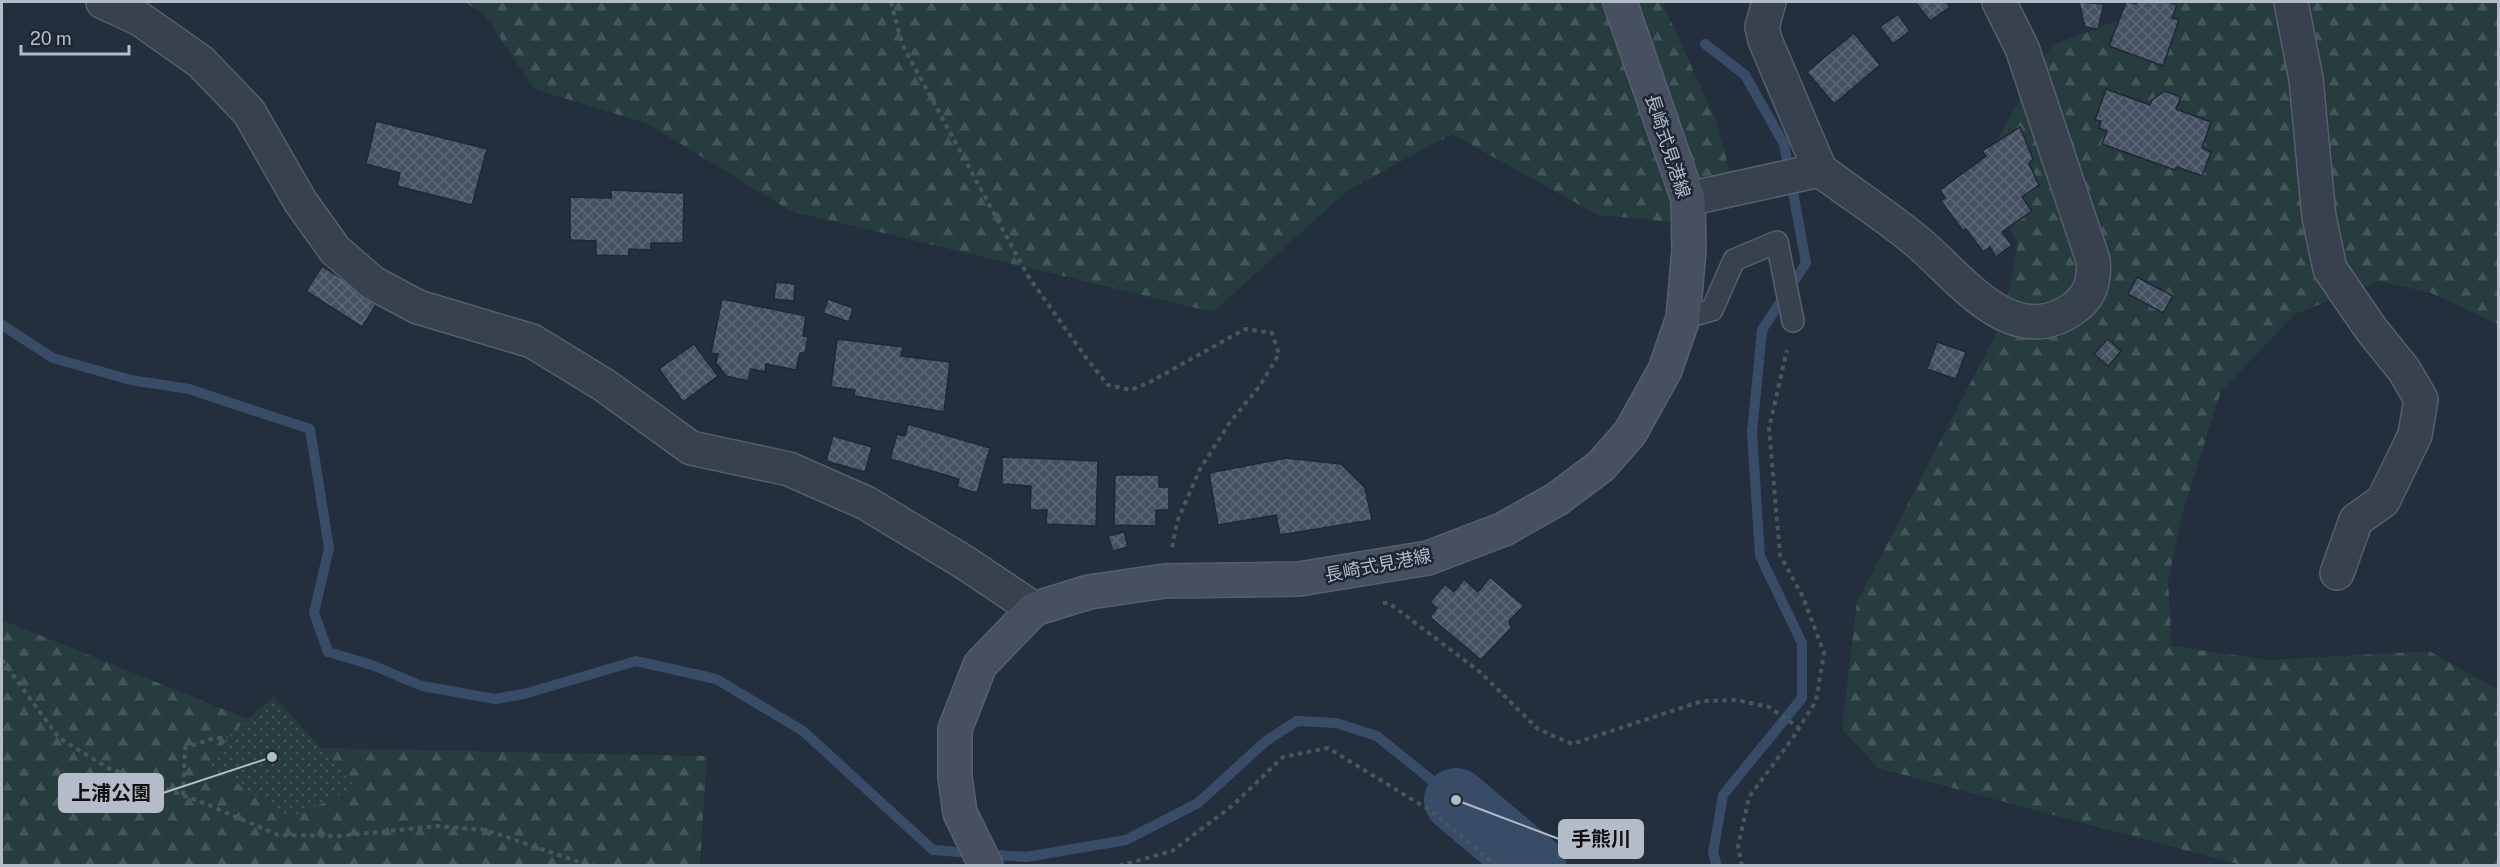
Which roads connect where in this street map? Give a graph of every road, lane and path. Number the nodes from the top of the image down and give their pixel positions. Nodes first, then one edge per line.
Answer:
1 (103, 2) edge
2 (891, 2) edge
3 (1620, 2) edge
4 (1769, 2) edge
5 (1998, 2) edge
6 (2291, 2) edge
7 (1817, 170) junction
8 (1688, 199) junction
9 (1683, 318) junction
10 (1793, 321) joint
11 (2337, 573) dead end
12 (1165, 581) junction
13 (1378, 603) dead end
14 (1034, 609) junction
15 (2, 660) edge
16 (1798, 728) junction
17 (227, 738) dead end
18 (183, 795) junction
19 (596, 866) edge
20 (986, 866) edge
21 (1119, 866) edge
22 (1497, 866) edge
23 (1742, 866) edge

1 - 14 street
2 - 12 path
3 - 8 main road, 長崎式見港線
4 - 7 street
5 - 7 street
6 - 11 street
7 - 8 street
8 - 9 main road, 長崎式見港線
9 - 10 lane
9 - 12 main road, 長崎式見港線
10 - 16 path
12 - 14 main road, 長崎式見港線
13 - 16 path
14 - 20 main road, 長崎式見港線
15 - 18 path
16 - 23 path
17 - 18 path
18 - 19 path
21 - 22 path

